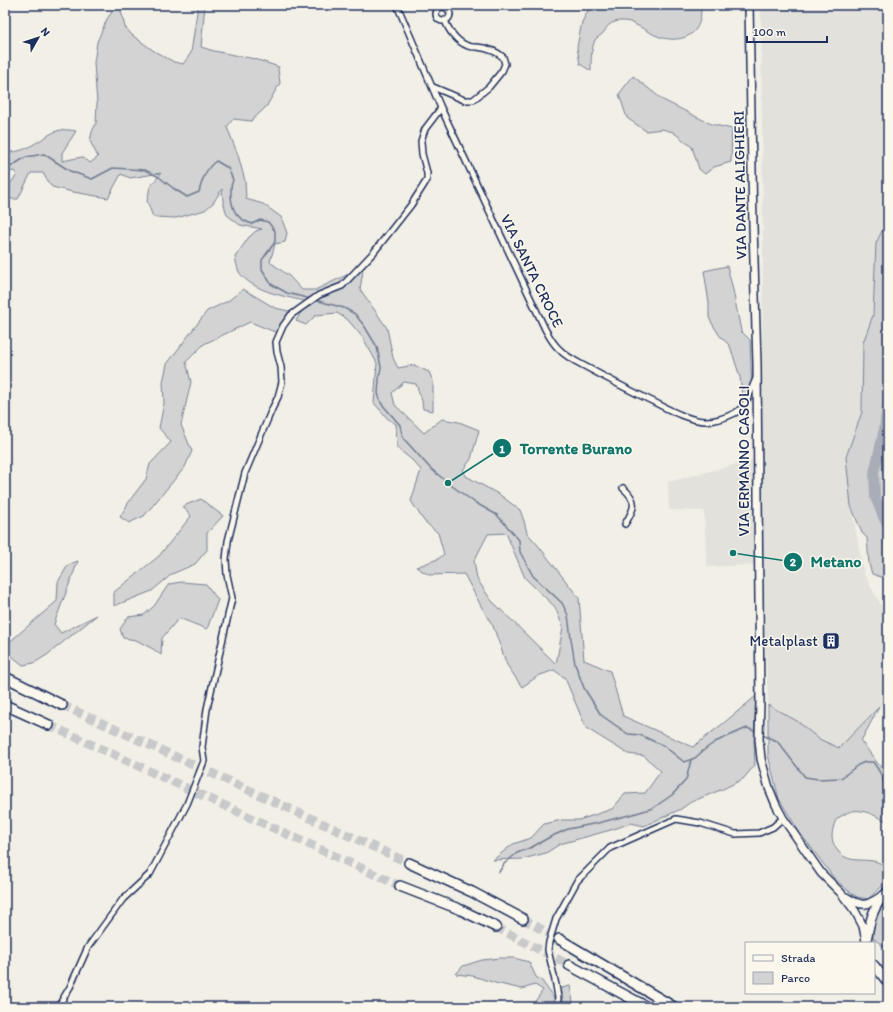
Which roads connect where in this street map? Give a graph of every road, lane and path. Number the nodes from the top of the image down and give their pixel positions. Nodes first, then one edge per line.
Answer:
1 (397, 5) edge
2 (454, 5) edge
3 (749, 5) edge
4 (448, 10) junction
5 (445, 20) junction
6 (433, 87) junction
7 (442, 108) junction
8 (758, 364) joint
9 (757, 376) junction
10 (622, 488) dead end
11 (625, 524) dead end
12 (5, 677) edge
13 (5, 705) edge
14 (62, 705) tunnel mouth
15 (49, 725) tunnel mouth
16 (783, 818) junction
17 (410, 863) tunnel mouth
18 (400, 886) tunnel mouth
19 (887, 891) edge
20 (841, 893) junction
21 (523, 919) tunnel mouth
22 (496, 927) tunnel mouth
23 (559, 939) tunnel mouth
24 (866, 942) edge
25 (866, 942) edge
26 (569, 965) tunnel mouth
27 (875, 966) edge
28 (888, 983) edge
29 (58, 1007) edge
30 (557, 1007) edge
31 (647, 1007) edge
32 (674, 1007) edge

1 - 6 street, VIA SANTA CROCE
2 - 4 street
3 - 8 main road, VIA DANTE ALIGHIERI
4 - 5 street
4 - 5 street
5 - 6 street
6 - 7 street, VIA SANTA CROCE
7 - 9 street, VIA SANTA CROCE
7 - 29 street
8 - 9 main road, VIA ERMANNO CASOLI
9 - 16 main road, VIA ERMANNO CASOLI
10 - 11 street
12 - 14 highway
13 - 15 highway
16 - 20 main road, VIA ERMANNO CASOLI
16 - 30 street
17 - 21 highway
18 - 22 highway
19 - 20 main road, VIA ERMANNO CASOLI
19 - 25 main road, VIA ERMANNO CASOLI
20 - 24 main road, VIA ERMANNO CASOLI
23 - 32 highway
26 - 31 highway
27 - 28 main road

